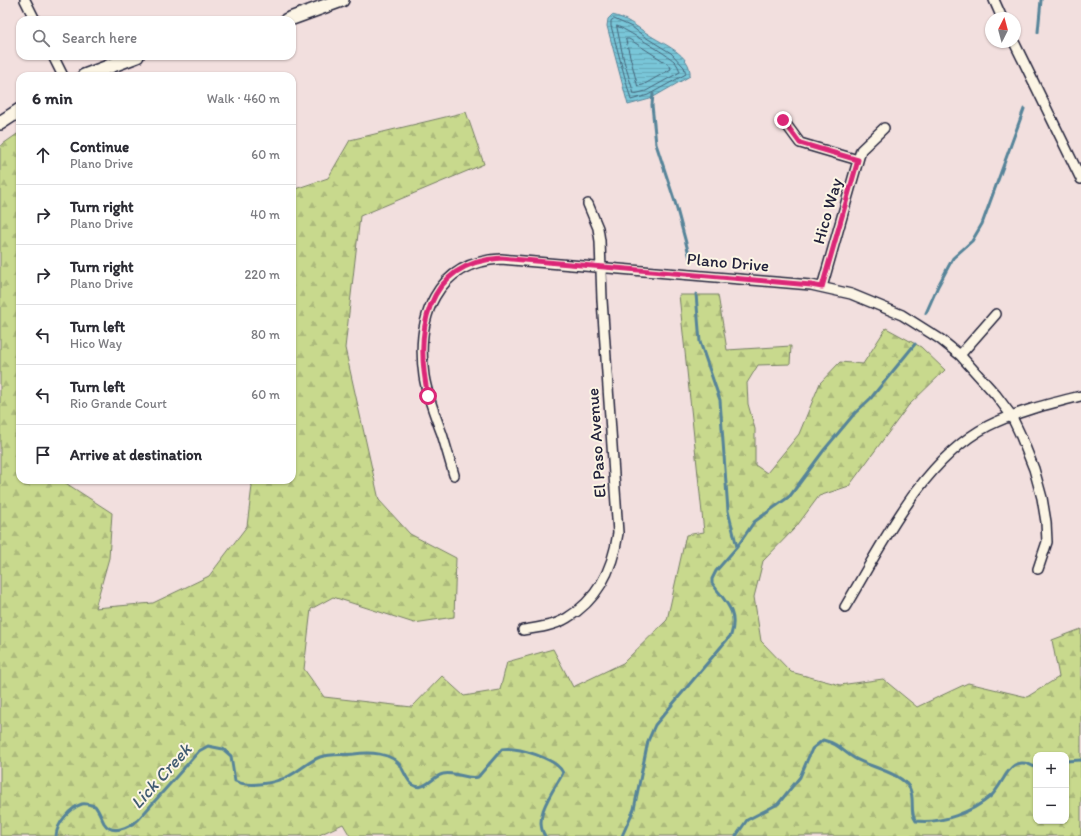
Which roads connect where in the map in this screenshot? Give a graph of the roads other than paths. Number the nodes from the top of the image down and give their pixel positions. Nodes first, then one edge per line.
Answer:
1 (25, 0) edge
2 (342, 0) edge
3 (994, 0) edge
4 (999, 12) edge
5 (33, 16) edge
6 (296, 17) edge
7 (1017, 48) edge
8 (55, 60) edge
9 (126, 60) edge
10 (61, 72) edge
11 (95, 72) edge
12 (16, 113) edge
13 (783, 120) dead end
14 (0, 123) edge
15 (884, 128) dead end
16 (858, 160) junction
17 (1081, 179) edge
18 (588, 204) dead end
19 (601, 267) junction
20 (822, 287) junction
21 (996, 314) dead end
22 (960, 354) junction
23 (1081, 396) edge
24 (1011, 415) junction
25 (454, 475) dead end
26 (1038, 569) dead end
27 (845, 607) dead end
28 (523, 630) dead end

1 - 5 street
2 - 6 main road
3 - 4 street
7 - 17 street
8 - 10 street
9 - 11 main road
12 - 14 main road
13 - 16 street
15 - 16 street, Hico Way
16 - 20 street, Hico Way
18 - 19 street, El Paso Avenue
19 - 20 street, Plano Drive
19 - 25 street, Plano Drive
19 - 28 street, El Paso Avenue
20 - 22 street, Plano Drive
21 - 22 street
22 - 24 street, Plano Drive
23 - 24 street
24 - 26 street, Plano Drive
24 - 27 street

